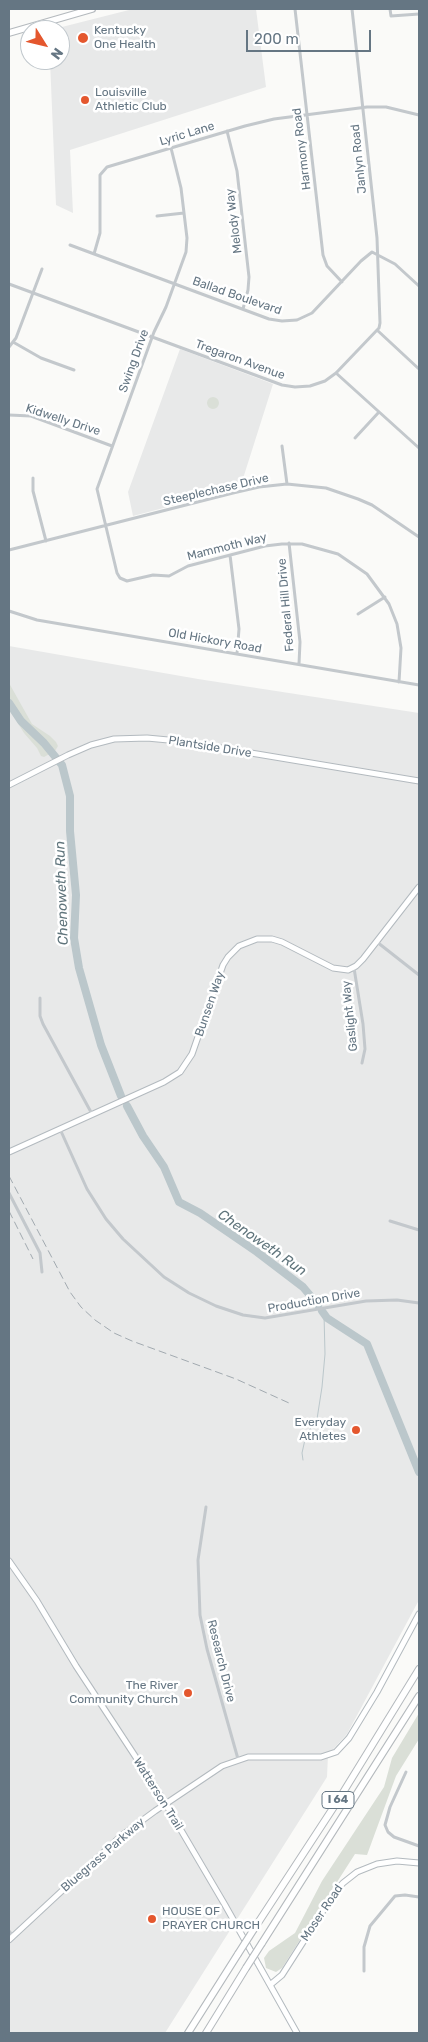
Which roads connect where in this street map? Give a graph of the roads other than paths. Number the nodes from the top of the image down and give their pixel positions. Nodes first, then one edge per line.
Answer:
1 (92, 9) edge
2 (295, 9) edge
3 (352, 9) edge
4 (390, 9) edge
5 (419, 14) edge
6 (9, 34) edge
7 (362, 108) junction
8 (307, 114) junction
9 (419, 115) edge
10 (227, 131) junction
11 (171, 148) junction
12 (184, 213) junction
13 (156, 216) dead end
14 (70, 245) dead end
15 (94, 254) junction
16 (377, 254) junction
17 (42, 269) dead end
18 (342, 282) junction
19 (9, 284) edge
20 (174, 284) junction
21 (419, 286) edge
22 (33, 293) junction
23 (243, 308) junction
24 (377, 330) junction
25 (152, 337) junction
26 (13, 342) junction
27 (9, 347) edge
28 (419, 368) edge
29 (74, 370) dead end
30 (336, 373) junction
31 (379, 412) junction
32 (9, 415) edge
33 (355, 438) dead end
34 (112, 446) junction
35 (282, 446) dead end
36 (419, 448) edge
37 (33, 478) dead end
38 (287, 484) junction
39 (104, 526) junction
40 (419, 536) edge
41 (46, 542) junction
42 (289, 543) junction
43 (9, 550) edge
44 (230, 555) junction
45 (120, 578) joint
46 (385, 597) junction
47 (9, 611) edge
48 (358, 614) dead end
49 (237, 654) junction
50 (299, 664) junction
51 (399, 682) junction
52 (419, 685) edge
53 (419, 781) edge
54 (9, 785) edge
55 (419, 887) edge
56 (377, 942) junction
57 (354, 967) junction
58 (419, 975) edge
59 (40, 998) dead end
60 (362, 1063) dead end
61 (92, 1115) junction
62 (60, 1129) junction
63 (9, 1152) edge
64 (9, 1193) edge
65 (390, 1221) dead end
66 (419, 1230) edge
67 (42, 1272) dead end
68 (419, 1303) edge
69 (206, 1507) dead end
70 (9, 1561) edge
71 (419, 1614) edge
72 (419, 1669) edge
73 (419, 1696) edge
74 (238, 1759) junction
75 (406, 1772) dead end
76 (165, 1804) junction
77 (419, 1846) edge
78 (419, 1863) edge
79 (419, 1897) edge
80 (10, 1935) edge
81 (364, 1971) dead end
82 (270, 1985) junction
83 (188, 2033) edge
84 (206, 2033) edge
85 (297, 2033) edge

1 - 6 main road
2 - 8 street, Harmony Road
3 - 7 street, Janlyn Road
4 - 5 street
7 - 8 street, Lyric Lane
7 - 9 street, Lyric Lane
7 - 16 street, Janlyn Road
8 - 10 street, Lyric Lane
8 - 18 street, Harmony Road
10 - 11 street, Lyric Lane
10 - 23 street, Melody Way
11 - 12 street, Swing Drive
11 - 15 street, Lyric Lane
12 - 13 street
12 - 20 street, Swing Drive
14 - 15 street, Ballad Boulevard
15 - 20 street, Ballad Boulevard
16 - 18 street, Ballad Boulevard
16 - 21 street
16 - 24 street
17 - 22 street
18 - 23 street, Ballad Boulevard
19 - 22 street, Tregaron Avenue
20 - 23 street, Ballad Boulevard
20 - 25 street, Swing Drive
22 - 25 street, Tregaron Avenue
22 - 26 street
24 - 28 street
24 - 30 street, Tregaron Avenue
25 - 30 street, Tregaron Avenue
25 - 34 street, Swing Drive
26 - 27 street
26 - 29 street
30 - 31 street
31 - 33 street
31 - 36 street
32 - 34 street, Kidwelly Drive
34 - 39 street, Swing Drive
35 - 38 street
37 - 41 street
38 - 39 street, Steeplechase Drive
38 - 40 street, Steeplechase Drive
39 - 41 street, Steeplechase Drive
39 - 45 street, Swing Drive
41 - 43 street, Steeplechase Drive
42 - 44 street, Mammoth Way
42 - 46 street, Mammoth Way
42 - 50 street, Federal Hill Drive
44 - 45 street, Mammoth Way
44 - 49 street
46 - 48 street
46 - 51 street, Mammoth Way
47 - 49 street, Old Hickory Road
49 - 50 street, Old Hickory Road
50 - 51 street, Old Hickory Road
51 - 52 street, Old Hickory Road
53 - 54 street, Plantside Drive
55 - 56 street
56 - 57 street
56 - 58 street
57 - 60 street, Gaslight Way
57 - 61 street, Bunsen Way
59 - 61 street
61 - 62 street, Bunsen Way
62 - 63 street, Bunsen Way
62 - 68 street, Production Drive
64 - 67 street
65 - 66 street
69 - 74 street, Research Drive
70 - 76 street, Watterson Trail
71 - 74 street, Bluegrass Parkway
72 - 83 highway, I 64, bridge
73 - 84 highway, I 64, bridge
74 - 76 street, Bluegrass Parkway
75 - 77 street
76 - 80 street, Bluegrass Parkway
76 - 82 street, Watterson Trail
78 - 82 street, Moser Road
79 - 81 street
82 - 85 street, Watterson Trail

